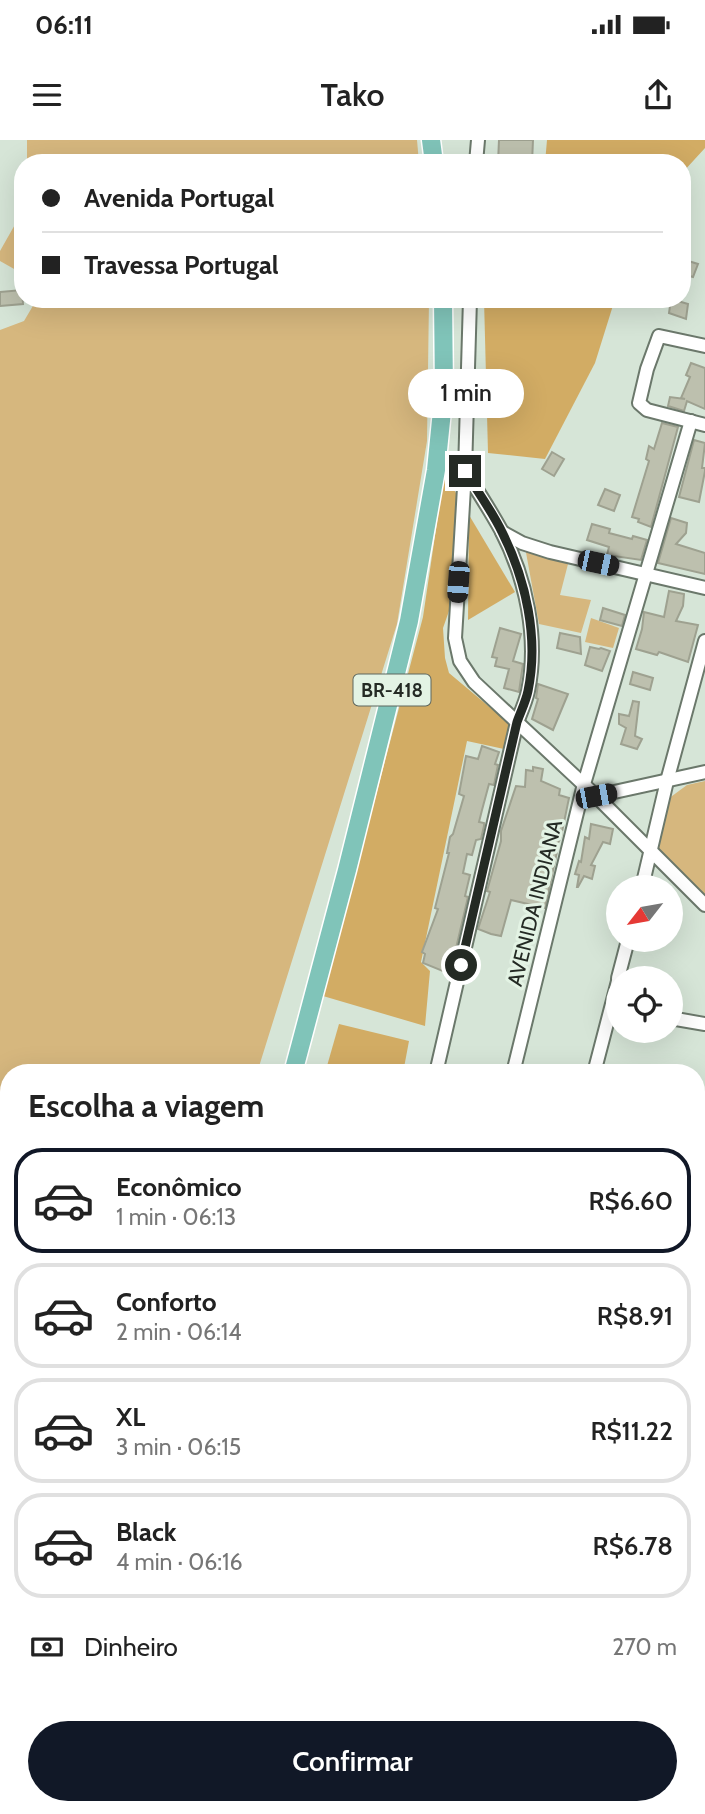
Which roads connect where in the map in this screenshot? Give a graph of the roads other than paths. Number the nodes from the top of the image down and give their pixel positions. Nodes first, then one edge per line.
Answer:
1 (443, 308) edge
2 (470, 308) edge
3 (705, 346) edge
4 (691, 421) junction
5 (705, 425) edge
6 (465, 471) junction
7 (502, 532) junction
8 (645, 573) junction
9 (705, 589) edge
10 (705, 641) edge
11 (517, 722) junction
12 (705, 772) edge
13 (667, 781) junction
14 (584, 784) junction
15 (596, 796) junction
16 (651, 852) junction
17 (645, 875) edge
18 (705, 905) edge
19 (683, 1020) edge
20 (705, 1024) edge
21 (606, 1035) edge
22 (295, 1064) edge
23 (438, 1064) edge
24 (515, 1064) edge
25 (597, 1064) edge

1 - 22 main road, BR-418
2 - 6 street
3 - 4 street
4 - 5 street
4 - 8 street, AVENIDA INDIANA
6 - 7 street
6 - 11 street
7 - 8 street
7 - 11 street
8 - 9 street
8 - 14 street, AVENIDA INDIANA
10 - 13 street
11 - 14 street
11 - 23 street
12 - 13 street
13 - 15 street
13 - 16 street
14 - 15 street
14 - 24 street, AVENIDA INDIANA
15 - 16 street
16 - 17 street
16 - 18 street
19 - 20 street
21 - 25 street

